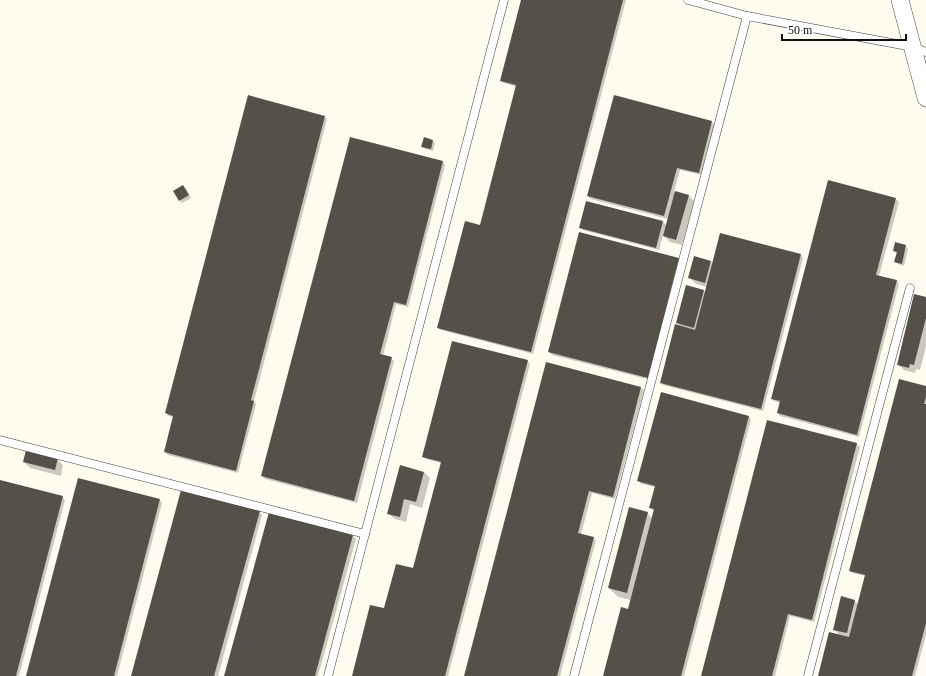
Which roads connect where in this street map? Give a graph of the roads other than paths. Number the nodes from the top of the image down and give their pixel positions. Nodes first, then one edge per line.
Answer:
1 (504, 0) edge
2 (688, 0) edge
3 (900, 0) edge
4 (747, 16) junction
5 (919, 50) edge
6 (926, 98) edge
7 (910, 288) dead end
8 (0, 440) edge
9 (366, 534) junction
10 (328, 676) edge
11 (574, 676) edge
12 (808, 676) edge

1 - 9 lane
2 - 4 lane
3 - 5 street
4 - 5 lane
4 - 11 lane
5 - 6 street
7 - 12 lane
8 - 9 lane
9 - 10 lane

